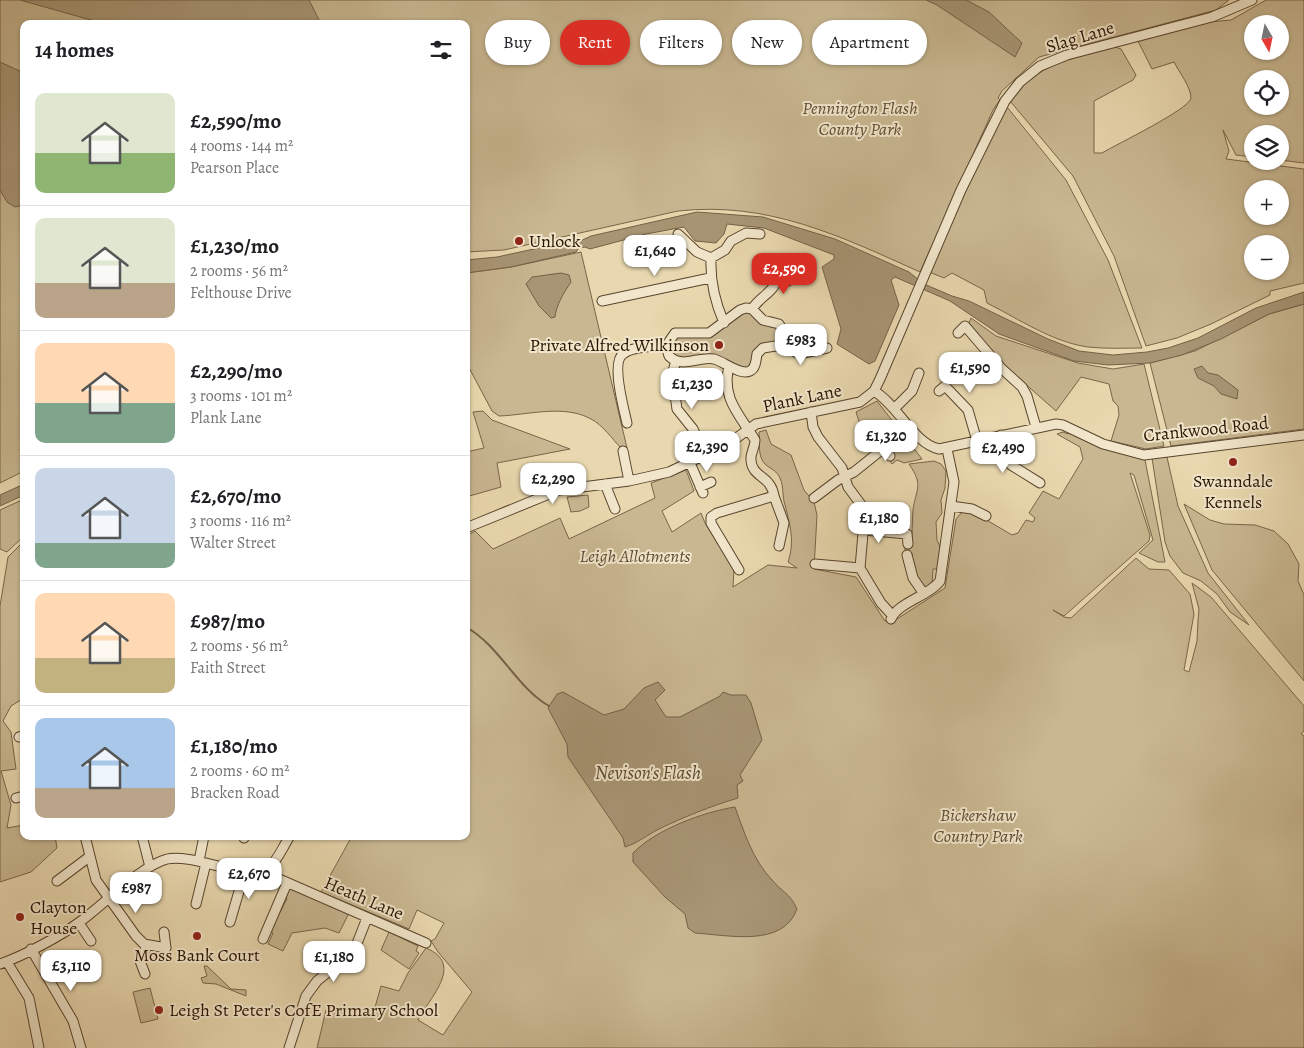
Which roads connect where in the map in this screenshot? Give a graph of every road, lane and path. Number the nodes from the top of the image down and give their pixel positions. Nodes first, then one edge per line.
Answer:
1 (1252, 0) edge
2 (678, 234) dead end
3 (760, 234) dead end
4 (711, 258) junction
5 (770, 275) dead end
6 (710, 278) junction
7 (788, 281) dead end
8 (776, 283) junction
9 (602, 301) dead end
10 (752, 309) junction
11 (724, 323) junction
12 (958, 333) dead end
13 (782, 345) junction
14 (666, 346) junction
15 (827, 348) dead end
16 (676, 361) junction
17 (730, 366) junction
18 (919, 373) dead end
19 (945, 386) dead end
20 (874, 390) junction
21 (894, 409) junction
22 (810, 412) junction
23 (627, 423) dead end
24 (1036, 427) junction
25 (748, 429) junction
26 (1304, 434) edge
27 (872, 435) dead end
28 (1001, 435) junction
29 (977, 441) junction
30 (884, 448) junction
31 (947, 449) junction
32 (623, 451) dead end
33 (705, 455) junction
34 (890, 456) dead end
35 (690, 462) junction
36 (845, 476) junction
37 (630, 482) junction
38 (711, 482) dead end
39 (1040, 483) dead end
40 (605, 484) junction
41 (774, 496) junction
42 (814, 498) dead end
43 (951, 506) junction
44 (615, 509) dead end
45 (986, 516) dead end
46 (470, 526) edge
47 (864, 530) junction
48 (908, 544) dead end
49 (780, 546) dead end
50 (907, 555) dead end
51 (815, 564) dead end
52 (860, 568) junction
53 (739, 570) dead end
54 (924, 594) junction
55 (86, 840) edge
56 (143, 840) edge
57 (204, 840) edge
58 (288, 840) edge
59 (89, 857) junction
60 (203, 862) junction
61 (150, 867) junction
62 (245, 871) junction
63 (262, 871) junction
64 (140, 874) junction
65 (57, 881) dead end
66 (287, 883) junction
67 (155, 895) dead end
68 (110, 898) junction
69 (196, 904) dead end
70 (368, 918) junction
71 (230, 922) dead end
72 (79, 923) junction
73 (164, 932) dead end
74 (264, 939) dead end
75 (91, 941) dead end
76 (426, 943) dead end
77 (147, 945) junction
78 (31, 949) junction
79 (4, 963) edge
80 (145, 974) dead end
81 (39, 1048) edge
82 (81, 1048) edge
83 (289, 1048) edge

1 - 20 street, Slag Lane
2 - 4 street
3 - 4 street
4 - 6 street
5 - 8 street
6 - 9 street
6 - 11 street
7 - 8 street
8 - 10 street
10 - 11 street
10 - 13 street
11 - 14 street
12 - 24 street
13 - 15 street
13 - 17 street
14 - 16 street
14 - 23 street
16 - 17 street
16 - 33 street
17 - 25 street
18 - 21 street
19 - 29 street
20 - 21 street
20 - 22 street, Plank Lane
21 - 31 street
22 - 25 street, Plank Lane
22 - 36 street
24 - 26 street, Crankwood Road
24 - 28 street, Crankwood Road
25 - 33 street, Plank Lane
25 - 41 street
27 - 30 street
28 - 29 street, Crankwood Road
28 - 39 street
29 - 31 street, Crankwood Road
30 - 34 street
30 - 36 street
31 - 43 street
32 - 37 street
33 - 35 street, Plank Lane
35 - 37 street, Plank Lane
35 - 38 street
36 - 42 street
36 - 47 street
37 - 40 street, Plank Lane
40 - 44 street
40 - 46 street, Plank Lane
41 - 49 street
41 - 53 street
43 - 45 street
43 - 54 street
47 - 48 street
47 - 52 street
50 - 54 street
51 - 52 street
52 - 54 street
55 - 59 street
56 - 61 street
57 - 60 street
58 - 63 street
59 - 65 street
59 - 68 street
60 - 61 street
60 - 62 street
60 - 69 street
61 - 64 street
62 - 63 street
62 - 71 street
63 - 66 street, Heath Lane
64 - 67 street
64 - 68 street
66 - 70 street, Heath Lane
66 - 74 street
68 - 72 street
68 - 77 street
70 - 76 street, Heath Lane
70 - 83 street
72 - 75 street
72 - 78 street
73 - 77 street
77 - 80 street
78 - 79 street
78 - 82 street
79 - 81 street

